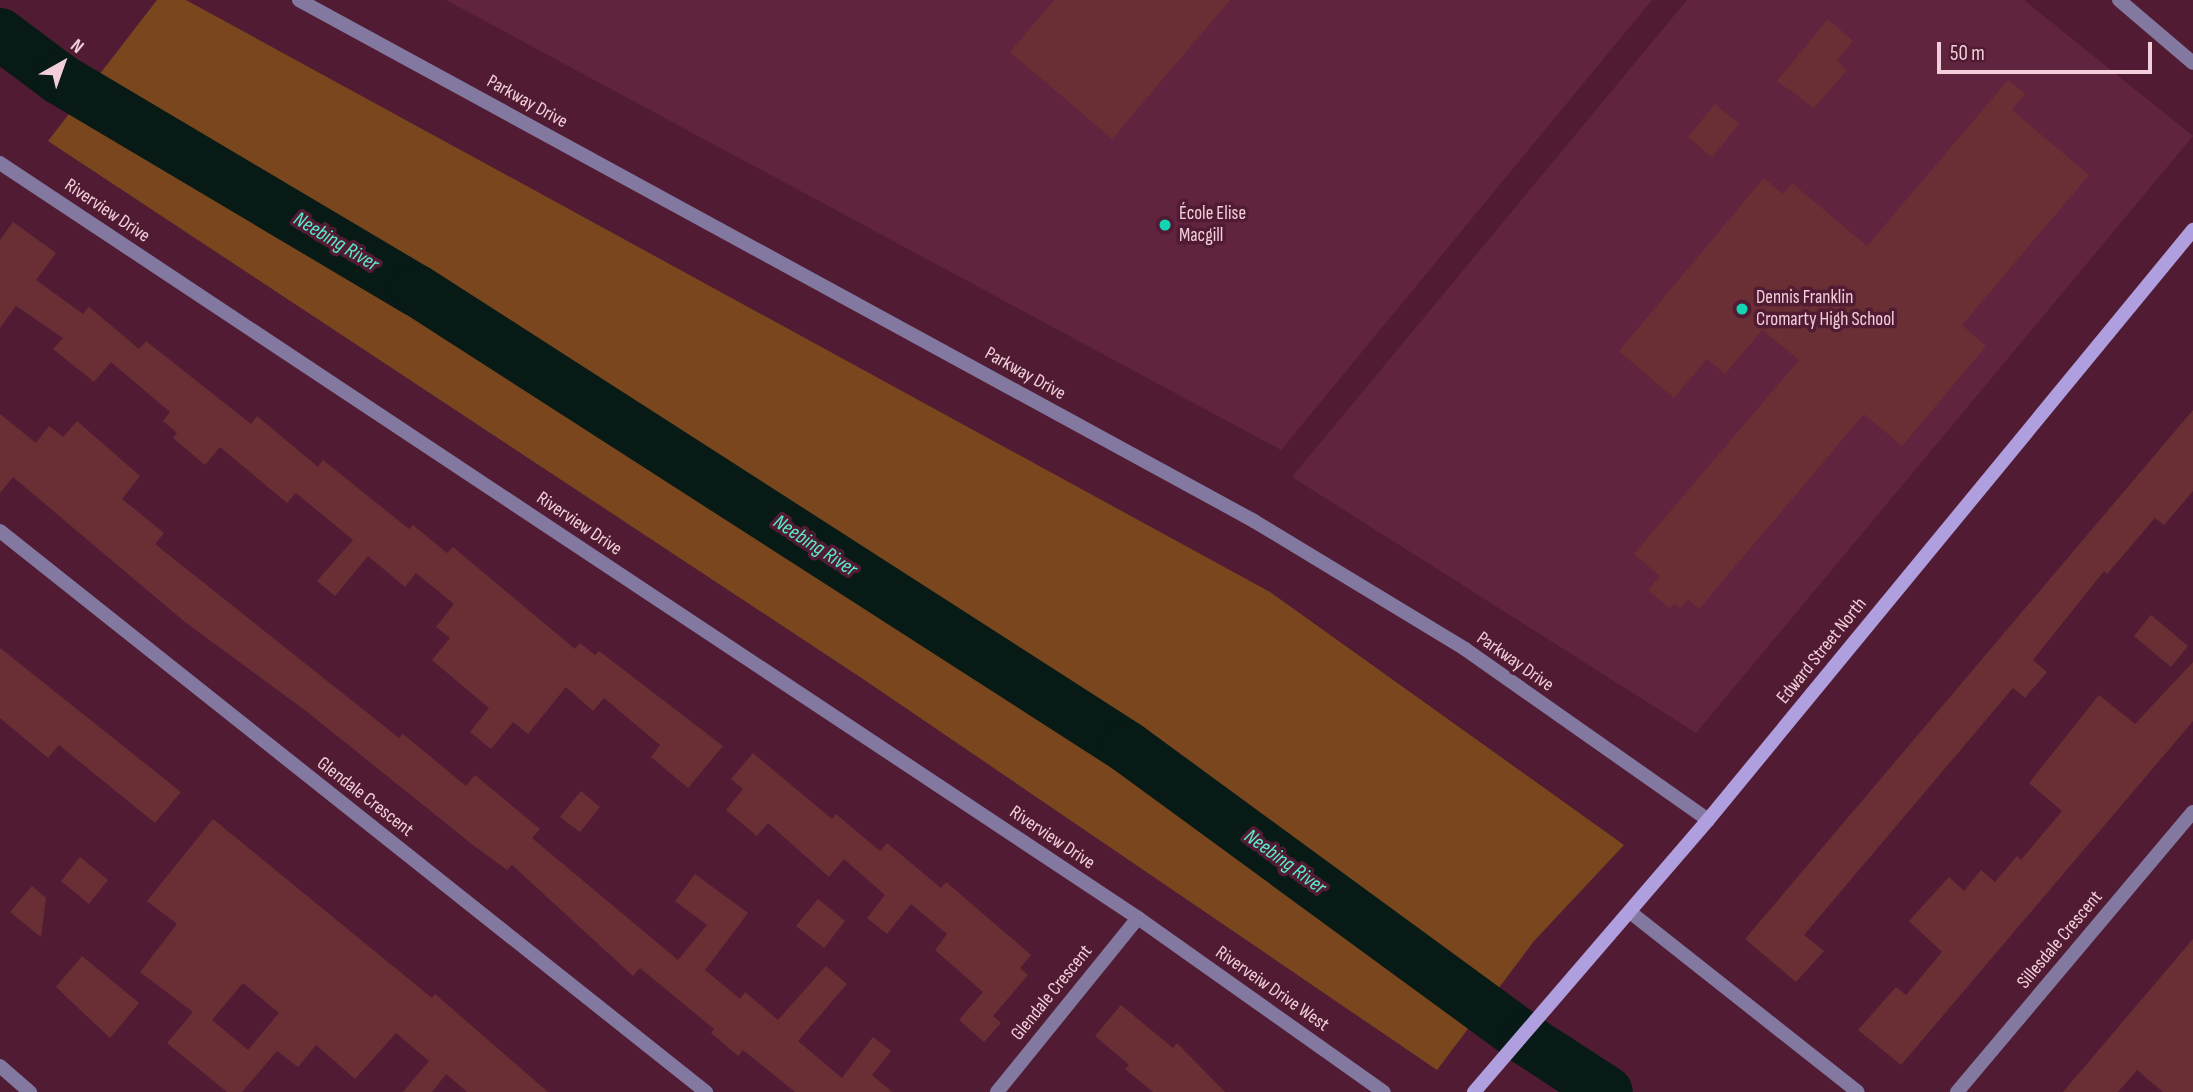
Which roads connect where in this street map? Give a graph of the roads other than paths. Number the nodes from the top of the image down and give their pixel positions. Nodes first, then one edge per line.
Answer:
1 (299, 0) edge
2 (2119, 0) edge
3 (2193, 63) edge
4 (0, 163) edge
5 (2193, 230) edge
6 (0, 531) edge
7 (2193, 812) edge
8 (1708, 820) junction
9 (1630, 912) junction
10 (1138, 918) junction
11 (0, 1066) edge
12 (30, 1092) edge
13 (706, 1092) edge
14 (997, 1092) edge
15 (1384, 1092) edge
16 (1474, 1092) edge
17 (1858, 1092) edge
18 (1957, 1092) edge

1 - 8 street, Parkway Drive
2 - 3 street
4 - 10 street, Riverview Drive
5 - 8 main road, Edward Street North
6 - 13 street, Glendale Crescent
7 - 18 street, Sillesdale Crescent
8 - 9 main road, Edward Street North
9 - 16 main road, Edward Street North
9 - 17 street
10 - 14 street, Glendale Crescent
10 - 15 street, Riverveiw Drive West
11 - 12 street

